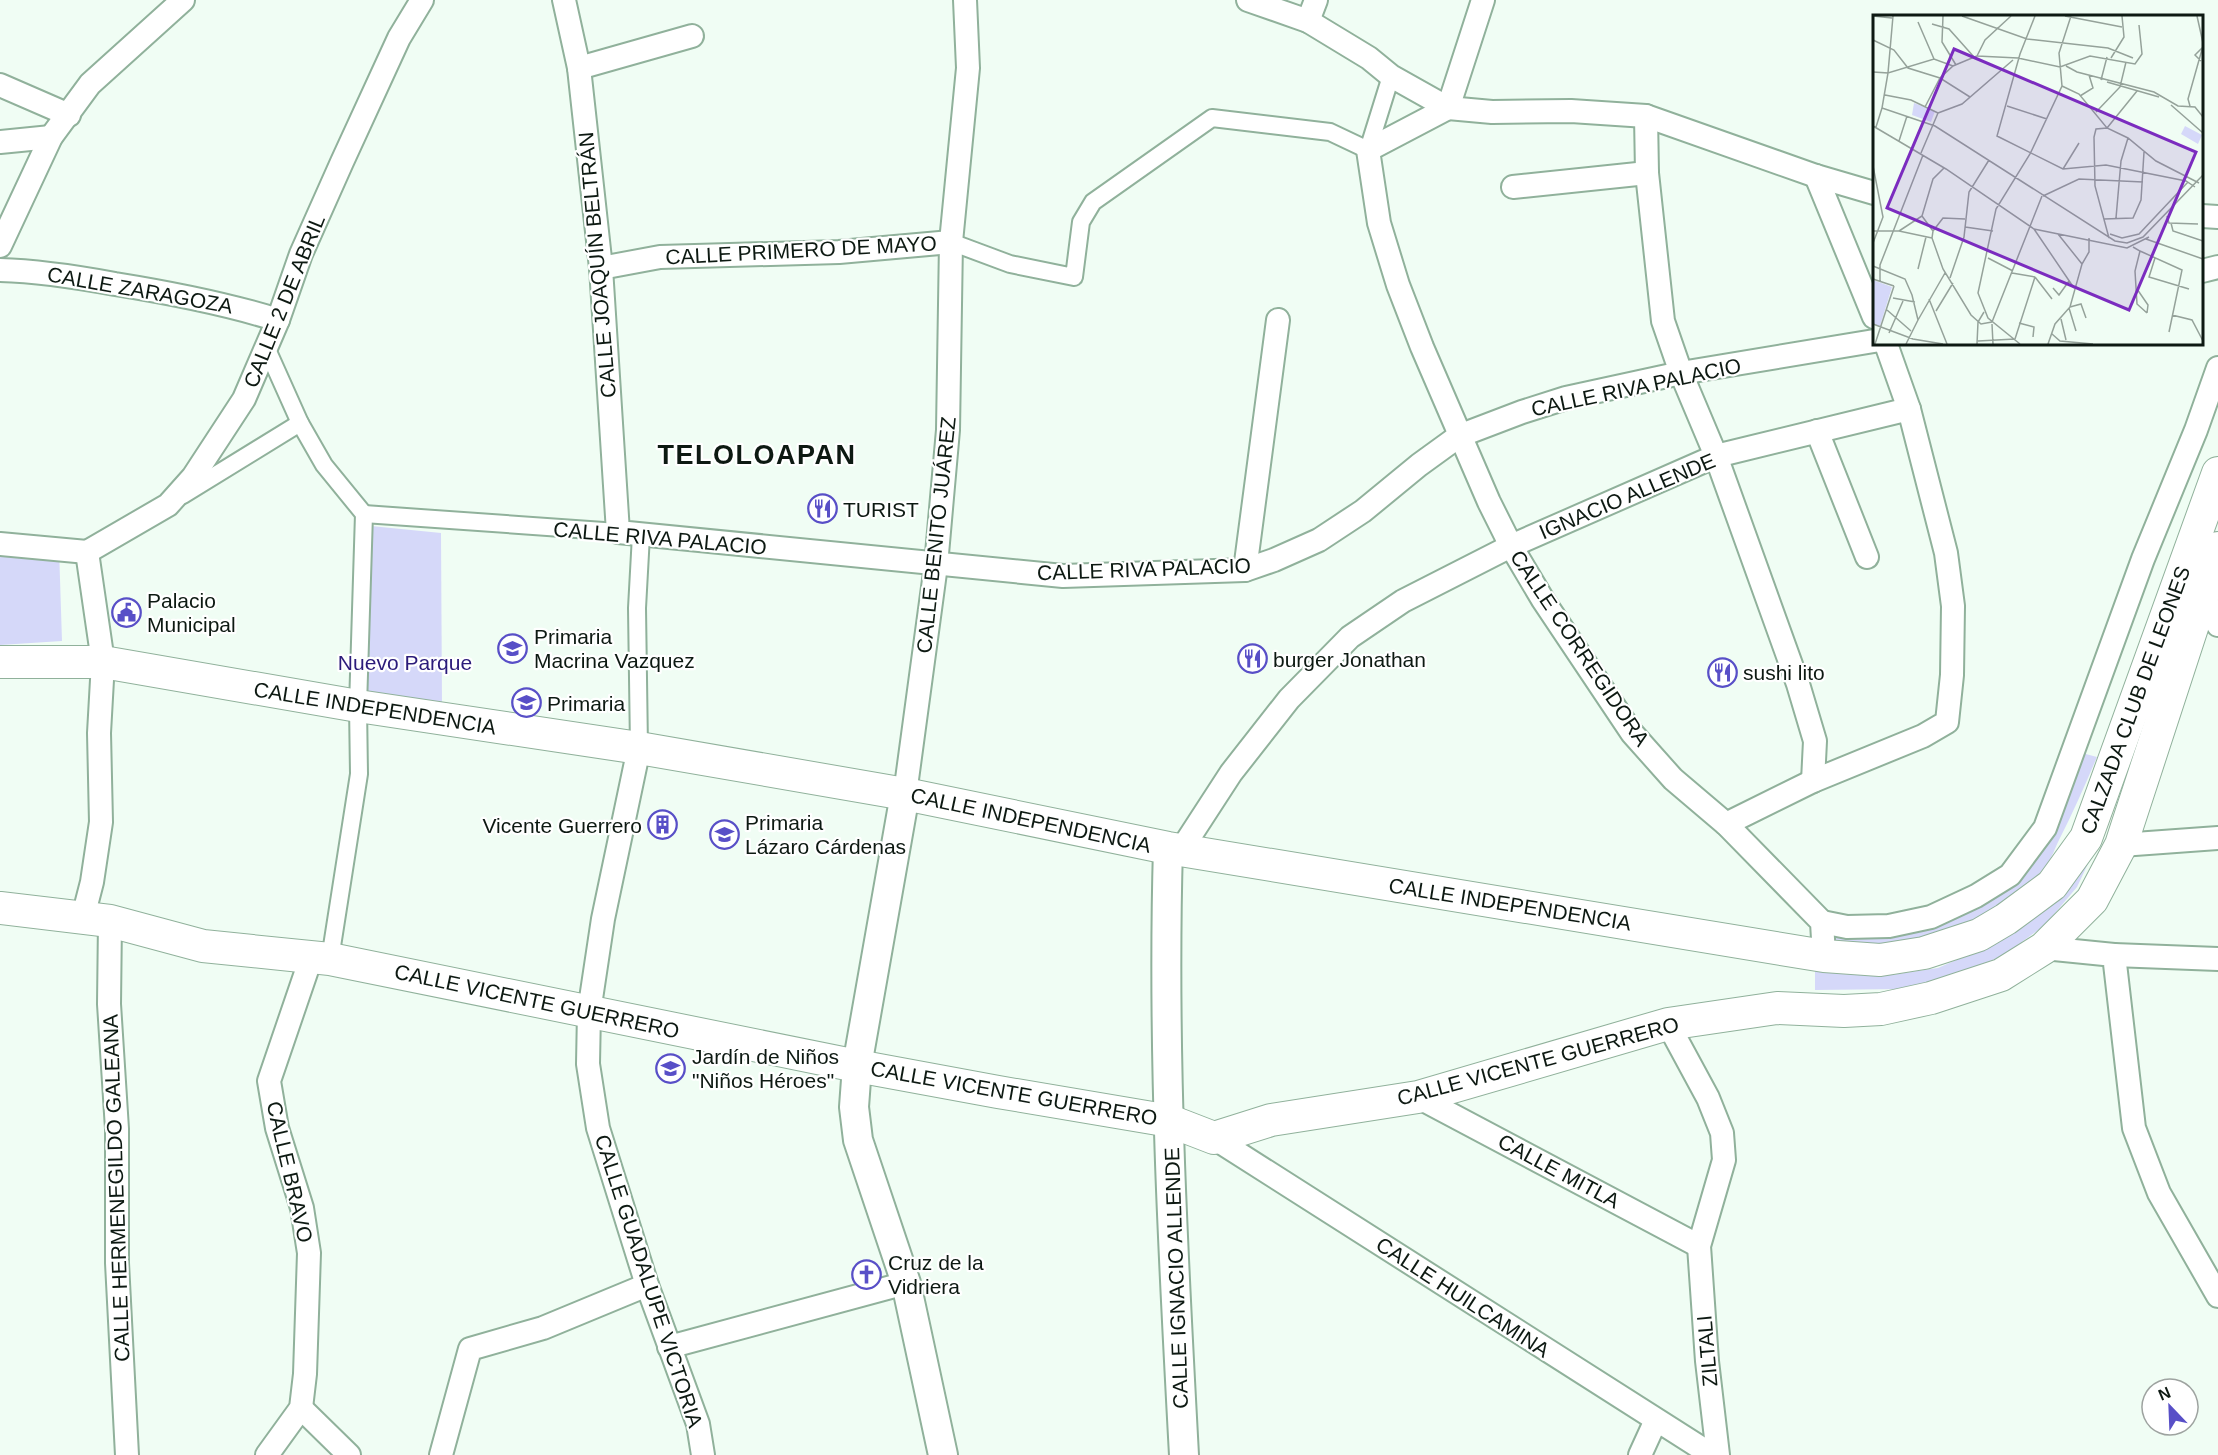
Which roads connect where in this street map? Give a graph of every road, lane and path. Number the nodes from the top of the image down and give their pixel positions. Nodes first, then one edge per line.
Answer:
1 (182, 0) edge
2 (422, 0) edge
3 (564, 0) edge
4 (965, 0) edge
5 (1248, 0) edge
6 (1317, 0) edge
7 (1483, 0) edge
8 (1308, 21) junction
9 (692, 36) dead end
10 (579, 68) junction
11 (1390, 76) junction
12 (0, 85) edge
13 (1449, 108) junction
14 (69, 115) junction
15 (1646, 117) junction
16 (51, 137) junction
17 (0, 142) edge
18 (1368, 150) junction
19 (1647, 173) junction
20 (1816, 176) junction
21 (1513, 187) dead end
22 (1873, 192) edge
23 (2203, 216) edge
24 (2218, 217) edge
25 (951, 242) junction
26 (0, 246) edge
27 (2218, 267) edge
28 (601, 268) junction
29 (0, 270) edge
30 (2203, 271) edge
31 (1873, 311) edge
32 (278, 320) junction
33 (1278, 320) dead end
34 (1873, 341) edge
35 (1886, 345) edge
36 (266, 347) junction
37 (2218, 368) edge
38 (1681, 373) junction
39 (1910, 409) junction
40 (300, 423) junction
41 (1817, 431) junction
42 (1459, 436) junction
43 (1716, 456) junction
44 (2218, 473) edge
45 (168, 504) junction
46 (364, 514) junction
47 (618, 532) junction
48 (641, 536) junction
49 (0, 544) edge
50 (1511, 546) junction
51 (2218, 548) edge
52 (87, 552) junction
53 (1867, 557) dead end
54 (936, 565) junction
55 (1245, 570) junction
56 (2202, 593) junction
57 (2218, 625) edge
58 (0, 662) edge
59 (103, 662) junction
60 (357, 706) junction
61 (639, 748) junction
62 (1813, 782) junction
63 (905, 794) junction
64 (1726, 824) junction
65 (2218, 838) edge
66 (2121, 845) junction
67 (1174, 849) junction
68 (0, 908) edge
69 (96, 919) junction
70 (1822, 922) junction
71 (2044, 948) junction
72 (1924, 953) joint
73 (2114, 955) junction
74 (1824, 956) junction
75 (321, 958) junction
76 (2218, 959) edge
77 (1844, 1011) joint
78 (589, 1012) junction
79 (1668, 1024) junction
80 (857, 1066) junction
81 (1418, 1097) junction
82 (1170, 1121) junction
83 (1214, 1138) junction
84 (1699, 1246) junction
85 (2193, 1249) junction
86 (2218, 1265) edge
87 (906, 1283) junction
88 (647, 1285) junction
89 (2218, 1296) edge
90 (669, 1347) junction
91 (301, 1408) junction
92 (1656, 1420) junction
93 (127, 1455) edge
94 (267, 1455) edge
95 (349, 1455) edge
96 (441, 1455) edge
97 (703, 1455) edge
98 (943, 1455) edge
99 (1184, 1455) edge
100 (1640, 1455) edge
101 (1712, 1455) edge
102 (1718, 1455) edge

1 - 14 street
2 - 32 street, CALLE 2 DE ABRIL
3 - 10 street, CALLE JOAQUÍN BELTRÁN
4 - 25 street, CALLE BENITO JUÁREZ
5 - 8 street
6 - 8 street
7 - 13 street
8 - 11 street
9 - 10 street
10 - 28 street, CALLE JOAQUÍN BELTRÁN
11 - 13 street
11 - 18 street
12 - 14 street
13 - 15 street
13 - 18 street
14 - 16 street
15 - 19 street
15 - 20 street
16 - 17 street
16 - 26 street
18 - 25 street, CALLE PRIMERO DE MAYO
18 - 42 street, CALLE CORREGIDORA
19 - 21 street
19 - 38 street
20 - 22 street
20 - 31 street
23 - 24 street
25 - 28 street, CALLE PRIMERO DE MAYO
25 - 54 street, CALLE BENITO JUÁREZ
27 - 30 street
28 - 47 street, CALLE JOAQUÍN BELTRÁN
29 - 32 street, CALLE ZARAGOZA
32 - 36 street, CALLE 2 DE ABRIL
33 - 55 street
34 - 38 street, CALLE RIVA PALACIO
35 - 39 street
36 - 40 street
36 - 45 street, CALLE 2 DE ABRIL
37 - 70 street
38 - 42 street, CALLE RIVA PALACIO
38 - 43 street
39 - 41 street, IGNACIO ALLENDE
39 - 62 street
40 - 45 street
40 - 46 street
41 - 43 street, IGNACIO ALLENDE
41 - 53 street
42 - 50 street, CALLE CORREGIDORA
42 - 55 street, CALLE RIVA PALACIO
43 - 50 street, IGNACIO ALLENDE
43 - 62 street
44 - 72 main road, CALZADA CLUB DE LEONES
45 - 52 street, CALLE 2 DE ABRIL
46 - 47 street, CALLE RIVA PALACIO
46 - 60 street
47 - 48 street, CALLE RIVA PALACIO
48 - 54 street, CALLE RIVA PALACIO
48 - 61 street, CALLE GUADALUPE VICTORIA
49 - 52 street
50 - 64 street, CALLE CORREGIDORA
50 - 67 street, IGNACIO ALLENDE
51 - 56 main road, CALZADA CLUB DE LEONES
52 - 59 street, CALLE HERMENEGILDO GALEANA
54 - 55 street, CALLE RIVA PALACIO
54 - 63 street, CALLE BENITO JUÁREZ
56 - 57 street
56 - 66 main road, CALZADA CLUB DE LEONES
58 - 59 main road, CALLE INDEPENDENCIA
59 - 60 main road, CALLE INDEPENDENCIA
59 - 69 street, CALLE HERMENEGILDO GALEANA
60 - 61 main road, CALLE INDEPENDENCIA
60 - 75 street
61 - 63 main road, CALLE INDEPENDENCIA
61 - 78 street, CALLE GUADALUPE VICTORIA
62 - 64 street
63 - 67 main road, CALLE INDEPENDENCIA
63 - 80 street, CALLE BENITO JUÁREZ
64 - 70 street, CALLE CORREGIDORA
65 - 66 street
66 - 71 main road, CALZADA CLUB DE LEONES
67 - 74 main road, CALLE INDEPENDENCIA
67 - 82 street, CALLE IGNACIO ALLENDE
68 - 69 main road, CALLE VICENTE GUERRERO
69 - 75 main road, CALLE VICENTE GUERRERO
69 - 93 street, CALLE HERMENEGILDO GALEANA
70 - 74 street
71 - 73 street
71 - 77 main road, CALZADA CLUB DE LEONES
72 - 74 main road, CALLE INDEPENDENCIA
73 - 76 street
73 - 85 street
75 - 78 main road, CALLE VICENTE GUERRERO
75 - 91 street, CALLE BRAVO
77 - 79 main road, CALLE VICENTE GUERRERO
78 - 80 main road, CALLE VICENTE GUERRERO
78 - 88 street, CALLE GUADALUPE VICTORIA
79 - 81 main road, CALLE VICENTE GUERRERO
79 - 84 street
80 - 82 main road, CALLE VICENTE GUERRERO
80 - 87 street, CALLE BENITO JUÁREZ
81 - 83 main road, CALLE VICENTE GUERRERO
81 - 84 street, CALLE MITLA
82 - 83 main road, CALLE VICENTE GUERRERO
82 - 99 street, CALLE IGNACIO ALLENDE
83 - 92 street, CALLE HUILCAMINA
84 - 102 street, ZILTALI
85 - 86 street
85 - 89 street
87 - 90 street
87 - 98 street, CALLE BENITO JUÁREZ
88 - 90 street, CALLE GUADALUPE VICTORIA
88 - 96 street
90 - 97 street, CALLE GUADALUPE VICTORIA
91 - 94 street, CALLE BRAVO
91 - 95 street
92 - 100 street
92 - 101 street, CALLE HUILCAMINA

